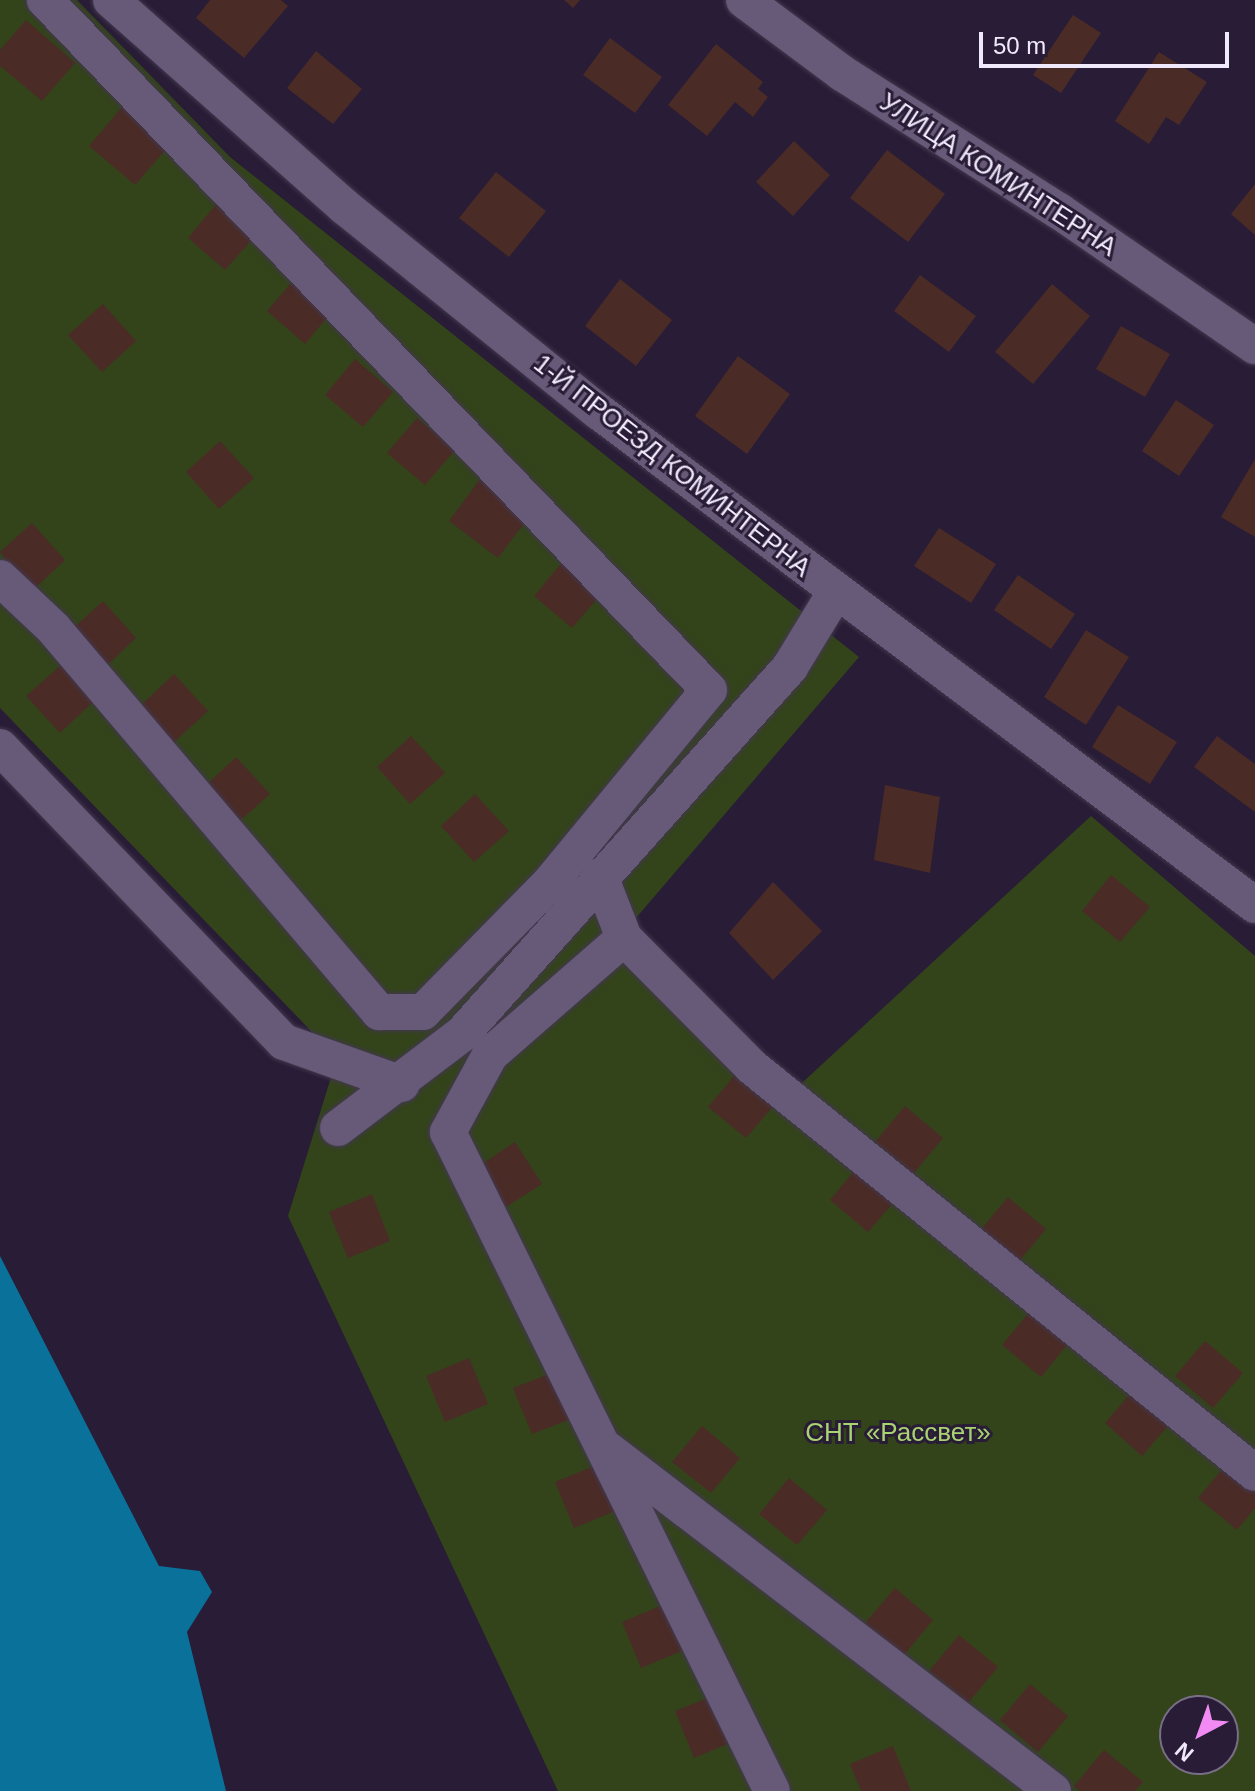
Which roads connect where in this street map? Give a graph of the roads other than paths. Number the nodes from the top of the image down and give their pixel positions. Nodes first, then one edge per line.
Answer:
1 (45, 0) edge
2 (111, 0) edge
3 (744, 0) edge
4 (1255, 346) edge
5 (0, 578) edge
6 (835, 593) junction
7 (0, 747) edge
8 (600, 876) junction
9 (1255, 905) edge
10 (624, 938) junction
11 (402, 1084) junction
12 (338, 1128) dead end
13 (599, 1443) junction
14 (1255, 1473) edge
15 (772, 1791) edge
16 (1053, 1791) edge

1 - 5 street
2 - 6 street, 1-Й ПРОЕЗД КОМИНТЕРНА
3 - 4 street, УЛИЦА КОМИНТЕРНА
6 - 8 street
6 - 9 street, 1-Й ПРОЕЗД КОМИНТЕРНА
7 - 11 street
8 - 10 street
8 - 11 street
10 - 13 street
10 - 14 street
11 - 12 street
13 - 15 street
13 - 16 street

